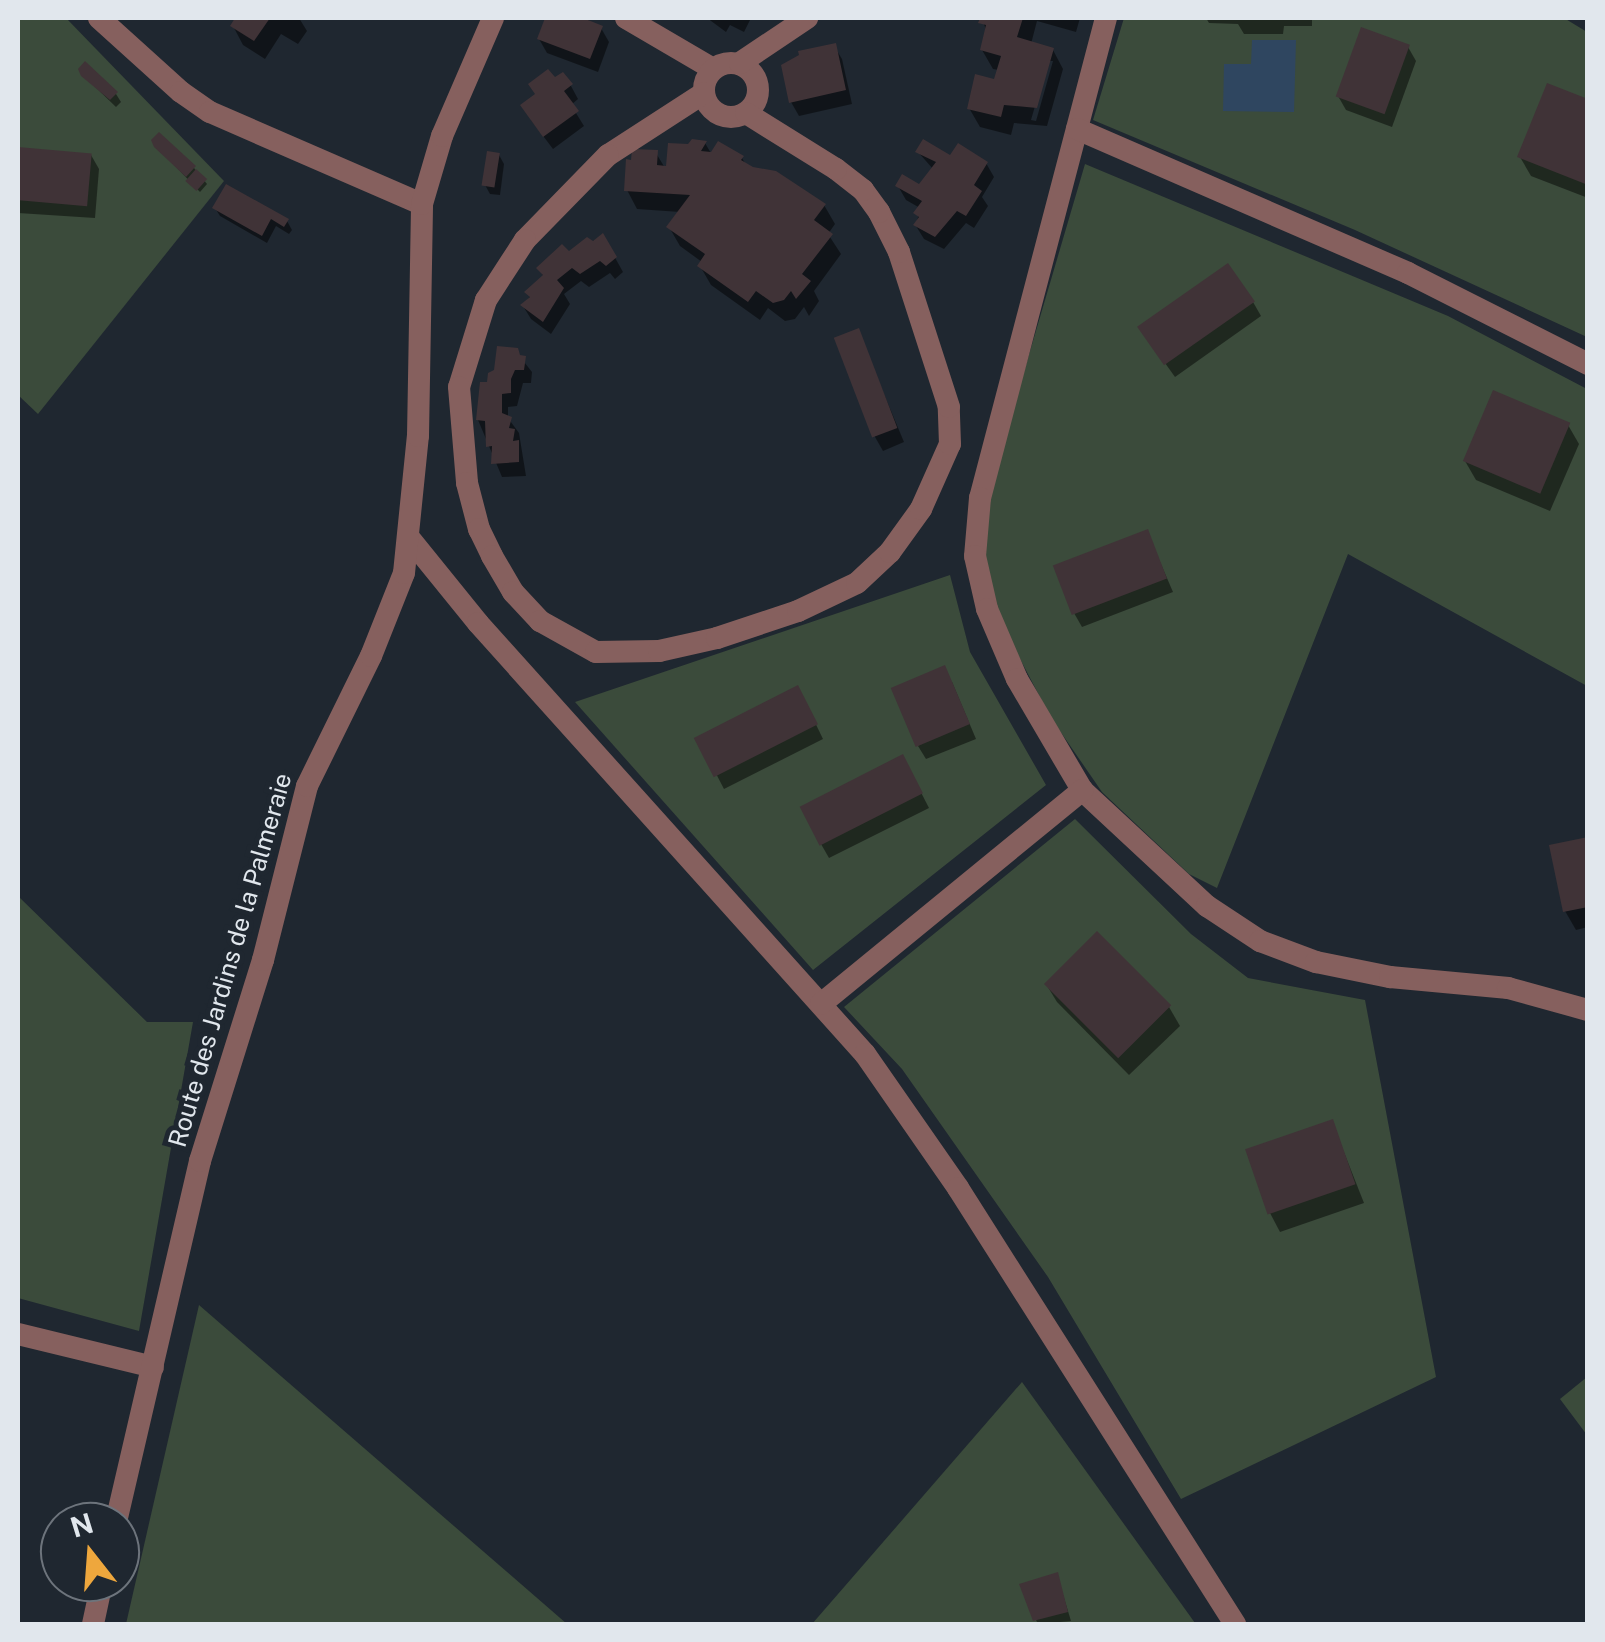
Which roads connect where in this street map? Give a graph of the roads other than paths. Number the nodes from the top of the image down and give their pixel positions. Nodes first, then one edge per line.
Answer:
1 (100, 18) edge
2 (492, 18) edge
3 (626, 18) edge
4 (807, 18) edge
5 (1106, 18) edge
6 (740, 64) junction
7 (714, 69) junction
8 (704, 93) junction
9 (746, 113) junction
10 (1077, 128) junction
11 (422, 204) junction
12 (1588, 364) edge
13 (410, 540) junction
14 (1082, 790) junction
15 (821, 1004) junction
16 (1588, 1010) edge
17 (18, 1334) edge
18 (154, 1367) junction
19 (121, 1502) edge
20 (1235, 1624) edge

1 - 11 street
2 - 11 street, Route des Jardins de la Palmeraie
3 - 7 street
4 - 6 street
5 - 10 street
6 - 7 street
6 - 9 street
7 - 8 street
8 - 9 street
8 - 9 street
10 - 12 street
10 - 14 street
11 - 13 street, Route des Jardins de la Palmeraie
13 - 15 street
13 - 18 street, Route des Jardins de la Palmeraie
14 - 15 street
14 - 16 street
15 - 20 street
17 - 18 street
18 - 19 street, Route des Jardins de la Palmeraie

